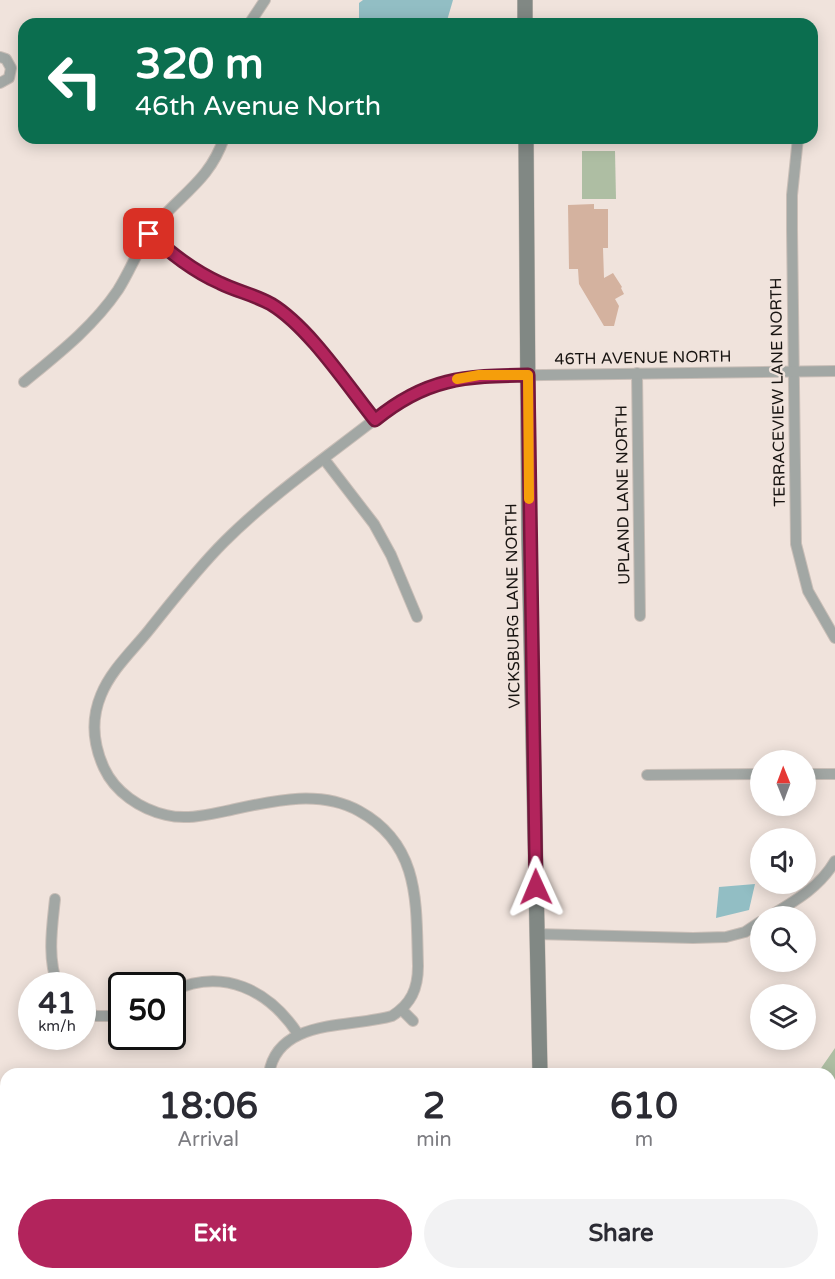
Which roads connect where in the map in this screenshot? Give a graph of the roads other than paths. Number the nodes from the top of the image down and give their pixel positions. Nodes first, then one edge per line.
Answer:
1 (265, 0) edge
2 (525, 0) edge
3 (253, 18) edge
4 (525, 18) edge
5 (0, 57) edge
6 (0, 83) edge
7 (222, 144) edge
8 (526, 144) edge
9 (797, 144) edge
10 (149, 234) junction
11 (835, 370) edge
12 (793, 371) junction
13 (637, 374) junction
14 (528, 375) junction
15 (24, 382) dead end
16 (375, 420) junction
17 (324, 459) junction
18 (640, 616) dead end
19 (417, 617) dead end
20 (833, 632) edge
21 (750, 774) edge
22 (816, 774) edge
23 (835, 774) edge
24 (647, 775) dead end
25 (835, 861) edge
26 (55, 899) dead end
27 (786, 906) edge
28 (750, 929) edge
29 (536, 934) junction
30 (53, 972) edge
31 (186, 987) edge
32 (402, 1010) junction
33 (413, 1021) dead end
34 (298, 1034) junction
35 (270, 1068) edge
36 (540, 1068) edge

1 - 3 street
2 - 4 main road
5 - 6 street
7 - 10 street
8 - 14 main road, VICKSBURG LANE NORTH
9 - 12 street, TERRACEVIEW LANE NORTH
10 - 15 street
10 - 16 street
11 - 12 street, 46TH AVENUE NORTH
12 - 13 street, 46TH AVENUE NORTH
12 - 20 street, TERRACEVIEW LANE NORTH
13 - 14 street, 46TH AVENUE NORTH
13 - 18 street, UPLAND LANE NORTH
14 - 16 street, 46TH AVENUE NORTH
14 - 29 main road, VICKSBURG LANE NORTH
16 - 17 street, 46TH AVENUE NORTH
17 - 19 street
17 - 32 street, 46TH AVENUE NORTH
21 - 24 street
22 - 23 street
25 - 27 street
26 - 30 street
28 - 29 street
29 - 36 main road, VICKSBURG LANE NORTH
31 - 34 street
32 - 33 street
32 - 34 street
34 - 35 street

